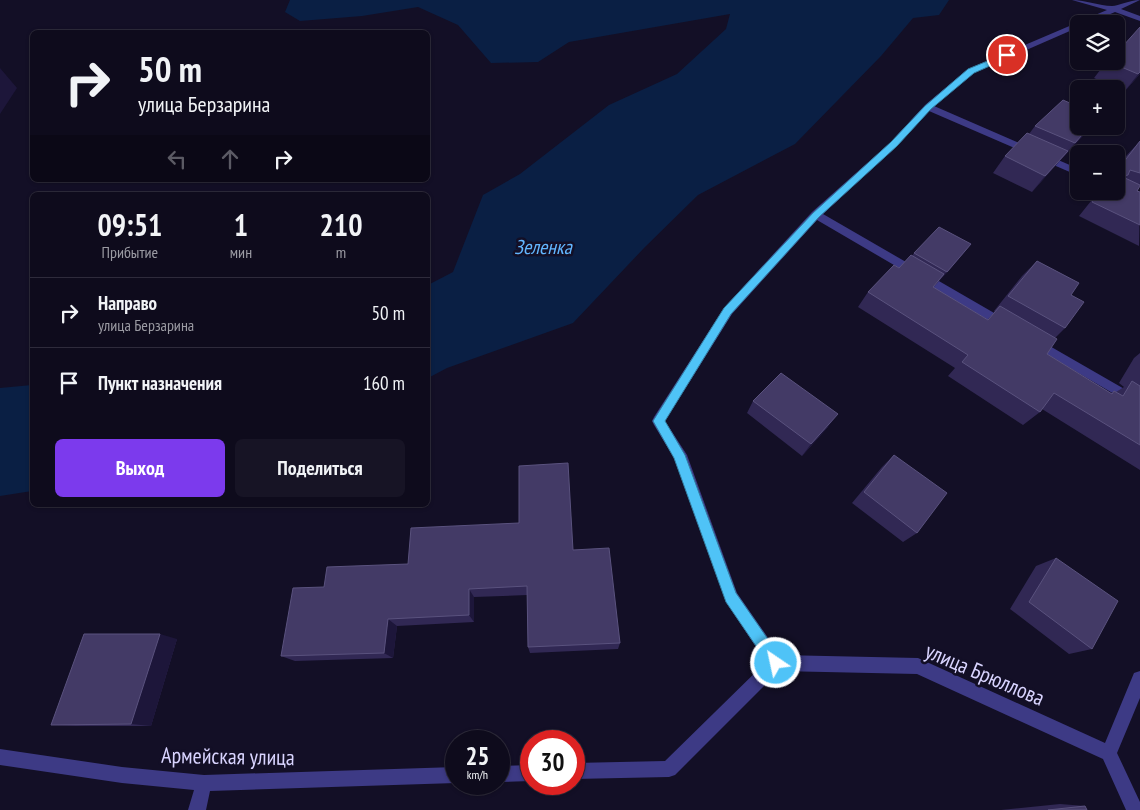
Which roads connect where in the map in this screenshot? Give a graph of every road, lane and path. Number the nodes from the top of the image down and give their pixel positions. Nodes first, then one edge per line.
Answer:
1 (1076, 0) edge
2 (1136, 0) edge
3 (1114, 9) junction
4 (1100, 15) edge
5 (1140, 19) edge
6 (1070, 28) edge
7 (928, 107) junction
8 (1070, 168) edge
9 (816, 215) junction
10 (1140, 404) edge
11 (776, 663) junction
12 (1140, 679) edge
13 (1109, 753) junction
14 (0, 757) edge
15 (585, 772) edge
16 (445, 775) edge
17 (204, 783) junction
18 (197, 810) edge
19 (1135, 810) edge

1 - 3 street
2 - 3 street
3 - 4 street
3 - 5 street
6 - 7 street
7 - 8 street
7 - 9 street
9 - 10 street
9 - 11 street
11 - 13 street, улица Брюллова
11 - 15 street
12 - 13 street
13 - 19 street
14 - 17 street, Армейская улица
16 - 17 street, Армейская улица
17 - 18 street

